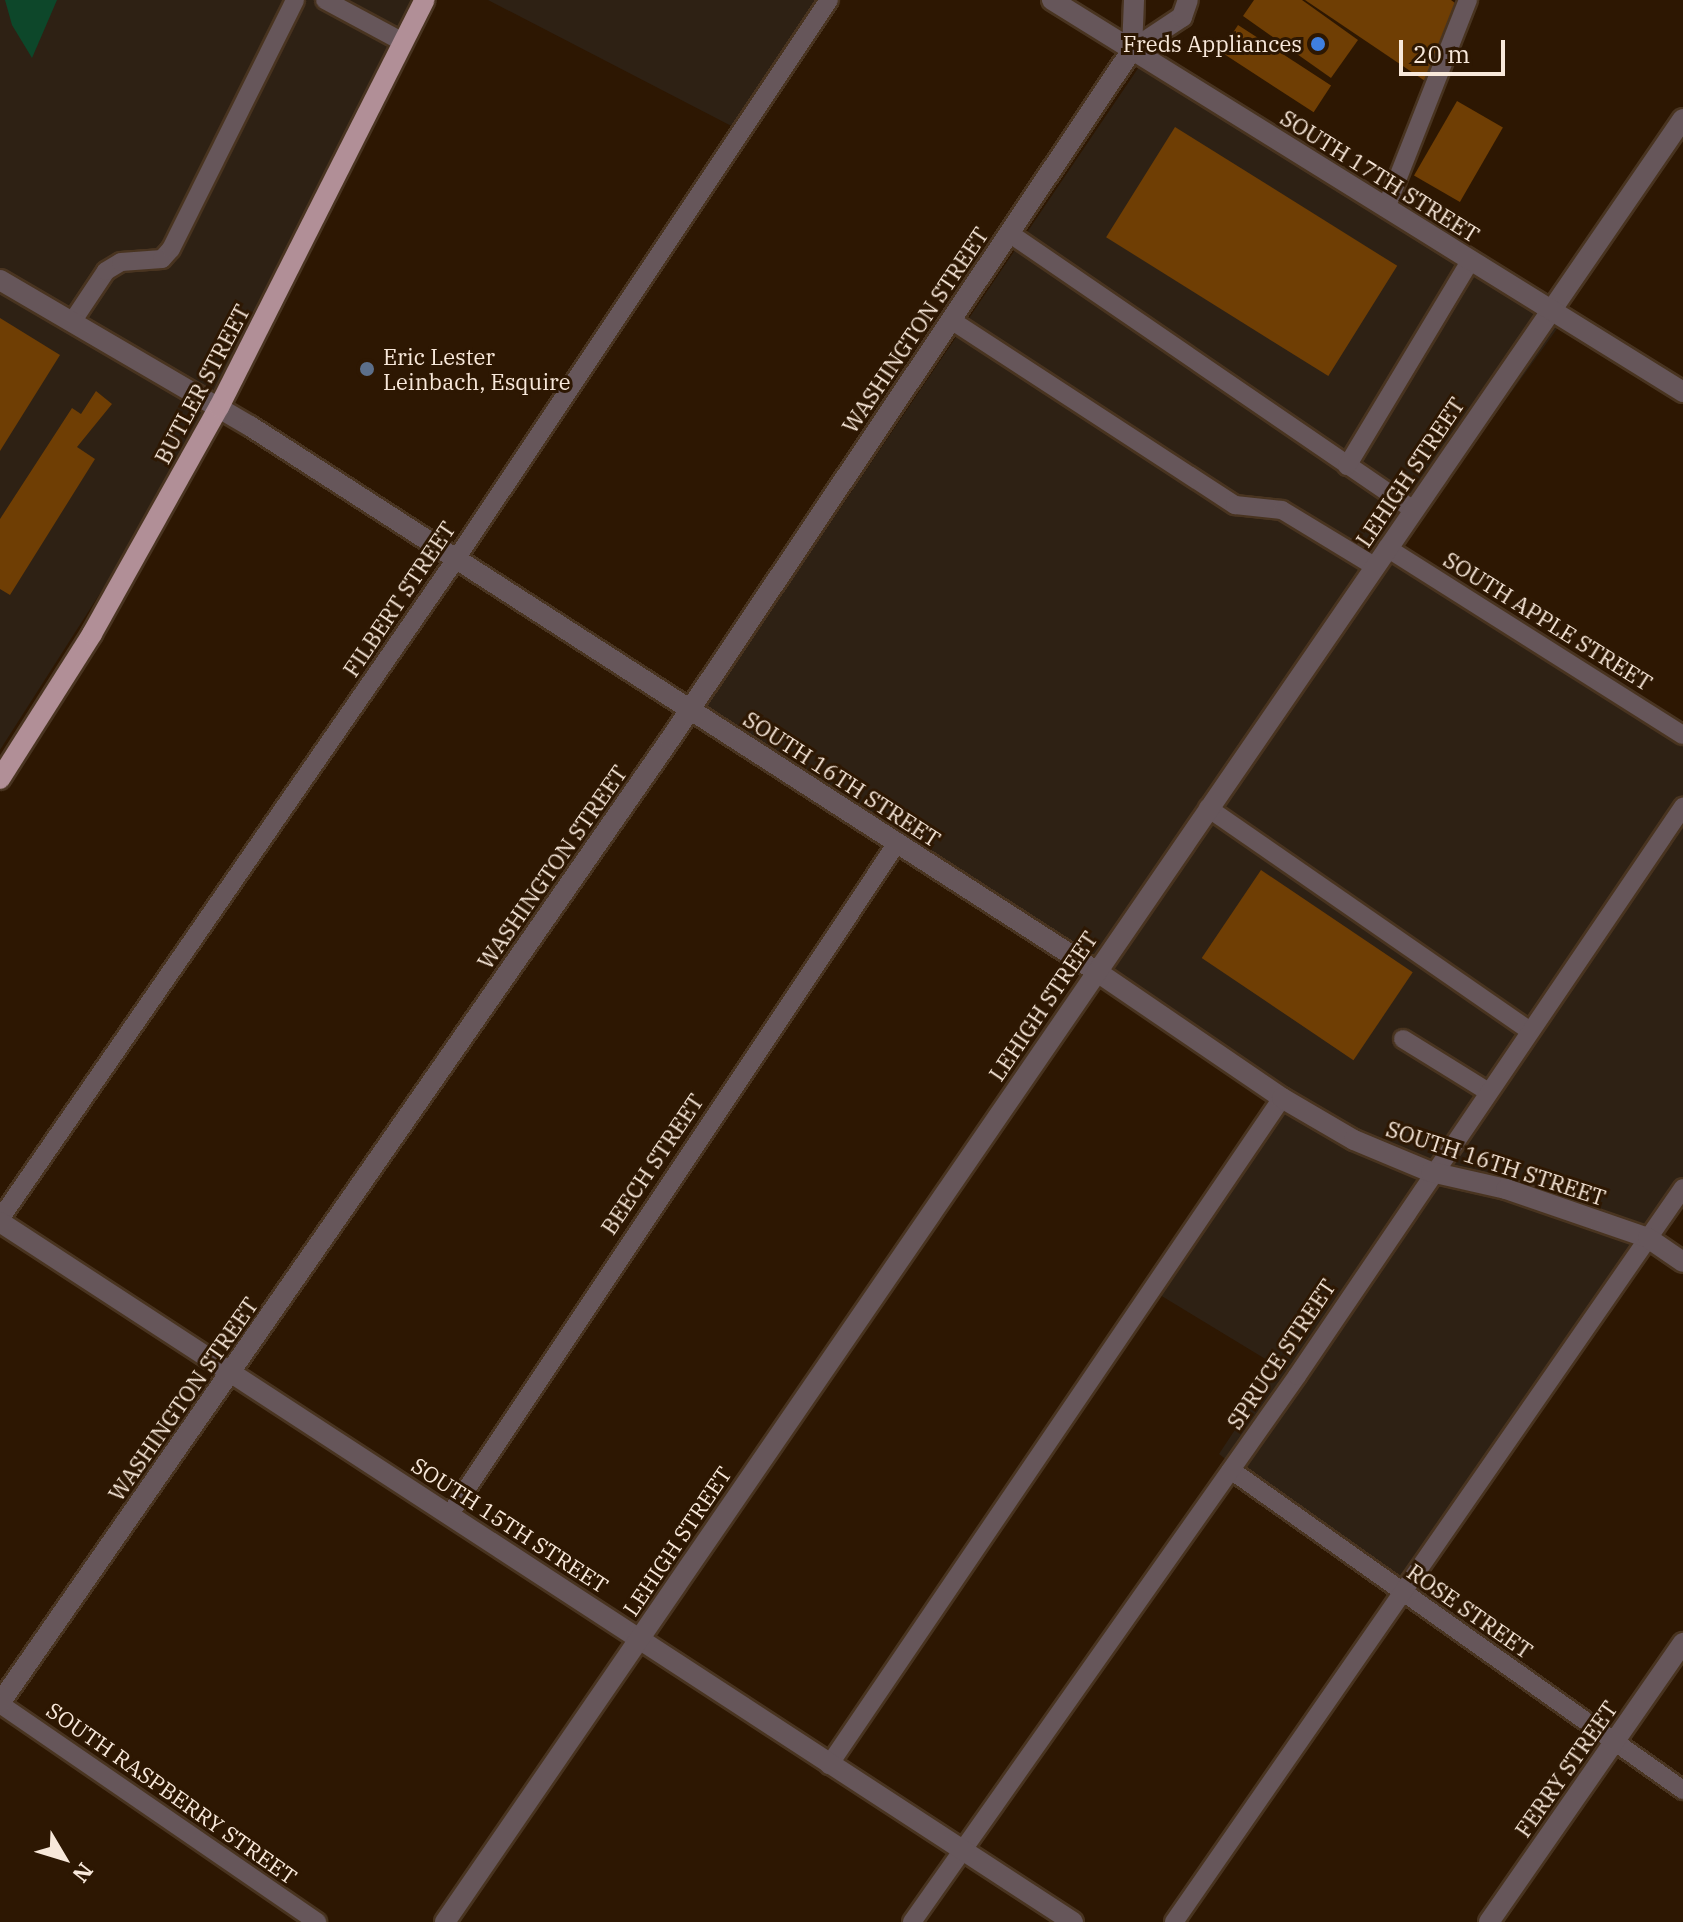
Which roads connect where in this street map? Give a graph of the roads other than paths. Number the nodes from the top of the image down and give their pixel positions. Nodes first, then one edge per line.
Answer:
1 (295, 0) edge
2 (325, 0) edge
3 (425, 0) edge
4 (829, 0) edge
5 (1052, 0) edge
6 (1134, 0) edge
7 (1188, 0) edge
8 (1468, 0) edge
9 (403, 42) junction
10 (1132, 50) junction
11 (1683, 119) edge
12 (1386, 208) junction
13 (1009, 233) junction
14 (1470, 261) junction
15 (0, 280) edge
16 (1550, 310) junction
17 (951, 320) junction
18 (72, 322) junction
19 (1683, 392) edge
20 (219, 407) junction
21 (1347, 466) junction
22 (1413, 510) junction
23 (1387, 548) junction
24 (456, 559) junction
25 (1374, 566) junction
26 (690, 710) junction
27 (1683, 735) edge
28 (0, 779) edge
29 (1683, 807) edge
30 (1208, 808) junction
31 (897, 843) junction
32 (1096, 971) junction
33 (1529, 1030) junction
34 (1403, 1039) dead end
35 (1487, 1091) junction
36 (1282, 1098) junction
37 (1431, 1172) junction
38 (1683, 1188) edge
39 (0, 1220) edge
40 (1648, 1238) junction
41 (1683, 1262) edge
42 (229, 1374) junction
43 (1231, 1470) junction
44 (450, 1514) junction
45 (1401, 1592) junction
46 (639, 1638) junction
47 (1683, 1643) edge
48 (0, 1703) edge
49 (1614, 1742) junction
50 (829, 1765) junction
51 (1683, 1790) edge
52 (964, 1850) junction
53 (317, 1922) edge
54 (445, 1922) edge
55 (912, 1922) edge
56 (1073, 1922) edge
57 (1174, 1922) edge
58 (1489, 1922) edge

1 - 18 lane
2 - 9 lane
3 - 9 main road, BUTLER STREET
4 - 24 lane, FILBERT STREET
5 - 10 street, SOUTH 17TH STREET
6 - 10 street
7 - 10 street
8 - 12 lane
9 - 20 main road, BUTLER STREET
10 - 12 street, SOUTH 17TH STREET
10 - 13 street, WASHINGTON STREET
11 - 16 street, LEHIGH STREET
12 - 14 street, SOUTH 17TH STREET
13 - 17 street, WASHINGTON STREET
13 - 21 lane
14 - 16 street, SOUTH 17TH STREET
14 - 21 lane
15 - 18 street, SOUTH 16TH STREET
16 - 19 street, SOUTH 17TH STREET
16 - 22 street, LEHIGH STREET
17 - 25 lane
17 - 26 street, WASHINGTON STREET
18 - 20 street, SOUTH 16TH STREET
20 - 24 street, SOUTH 16TH STREET
20 - 28 main road, BUTLER STREET
21 - 22 lane
22 - 23 street, LEHIGH STREET
23 - 25 street, LEHIGH STREET
23 - 27 lane, SOUTH APPLE STREET
24 - 26 street, SOUTH 16TH STREET
24 - 39 lane, FILBERT STREET
25 - 30 street, LEHIGH STREET
26 - 31 street, SOUTH 16TH STREET
26 - 42 street, WASHINGTON STREET
29 - 33 lane, SPRUCE STREET
30 - 32 street, LEHIGH STREET
30 - 33 lane
31 - 32 street, SOUTH 16TH STREET
31 - 44 lane, BEECH STREET
32 - 36 street, SOUTH 16TH STREET
32 - 46 street, LEHIGH STREET
33 - 35 lane, SPRUCE STREET
34 - 35 lane
35 - 37 lane, SPRUCE STREET
36 - 37 street, SOUTH 16TH STREET
36 - 50 lane
37 - 40 street, SOUTH 16TH STREET
37 - 43 lane, SPRUCE STREET
38 - 40 lane
39 - 42 street, SOUTH 15TH STREET
40 - 41 street, SOUTH 16TH STREET
40 - 45 lane
42 - 44 street, SOUTH 15TH STREET
42 - 48 street, WASHINGTON STREET
43 - 45 lane, ROSE STREET
43 - 52 lane, SPRUCE STREET
44 - 46 street, SOUTH 15TH STREET
45 - 49 lane, ROSE STREET
45 - 57 lane
46 - 50 street, SOUTH 15TH STREET
46 - 54 street, LEHIGH STREET
47 - 49 street, FERRY STREET
48 - 53 lane, SOUTH RASPBERRY STREET
49 - 51 lane, ROSE STREET
49 - 58 street, FERRY STREET
50 - 52 street, SOUTH 15TH STREET
52 - 55 lane, SPRUCE STREET
52 - 56 street, SOUTH 15TH STREET

